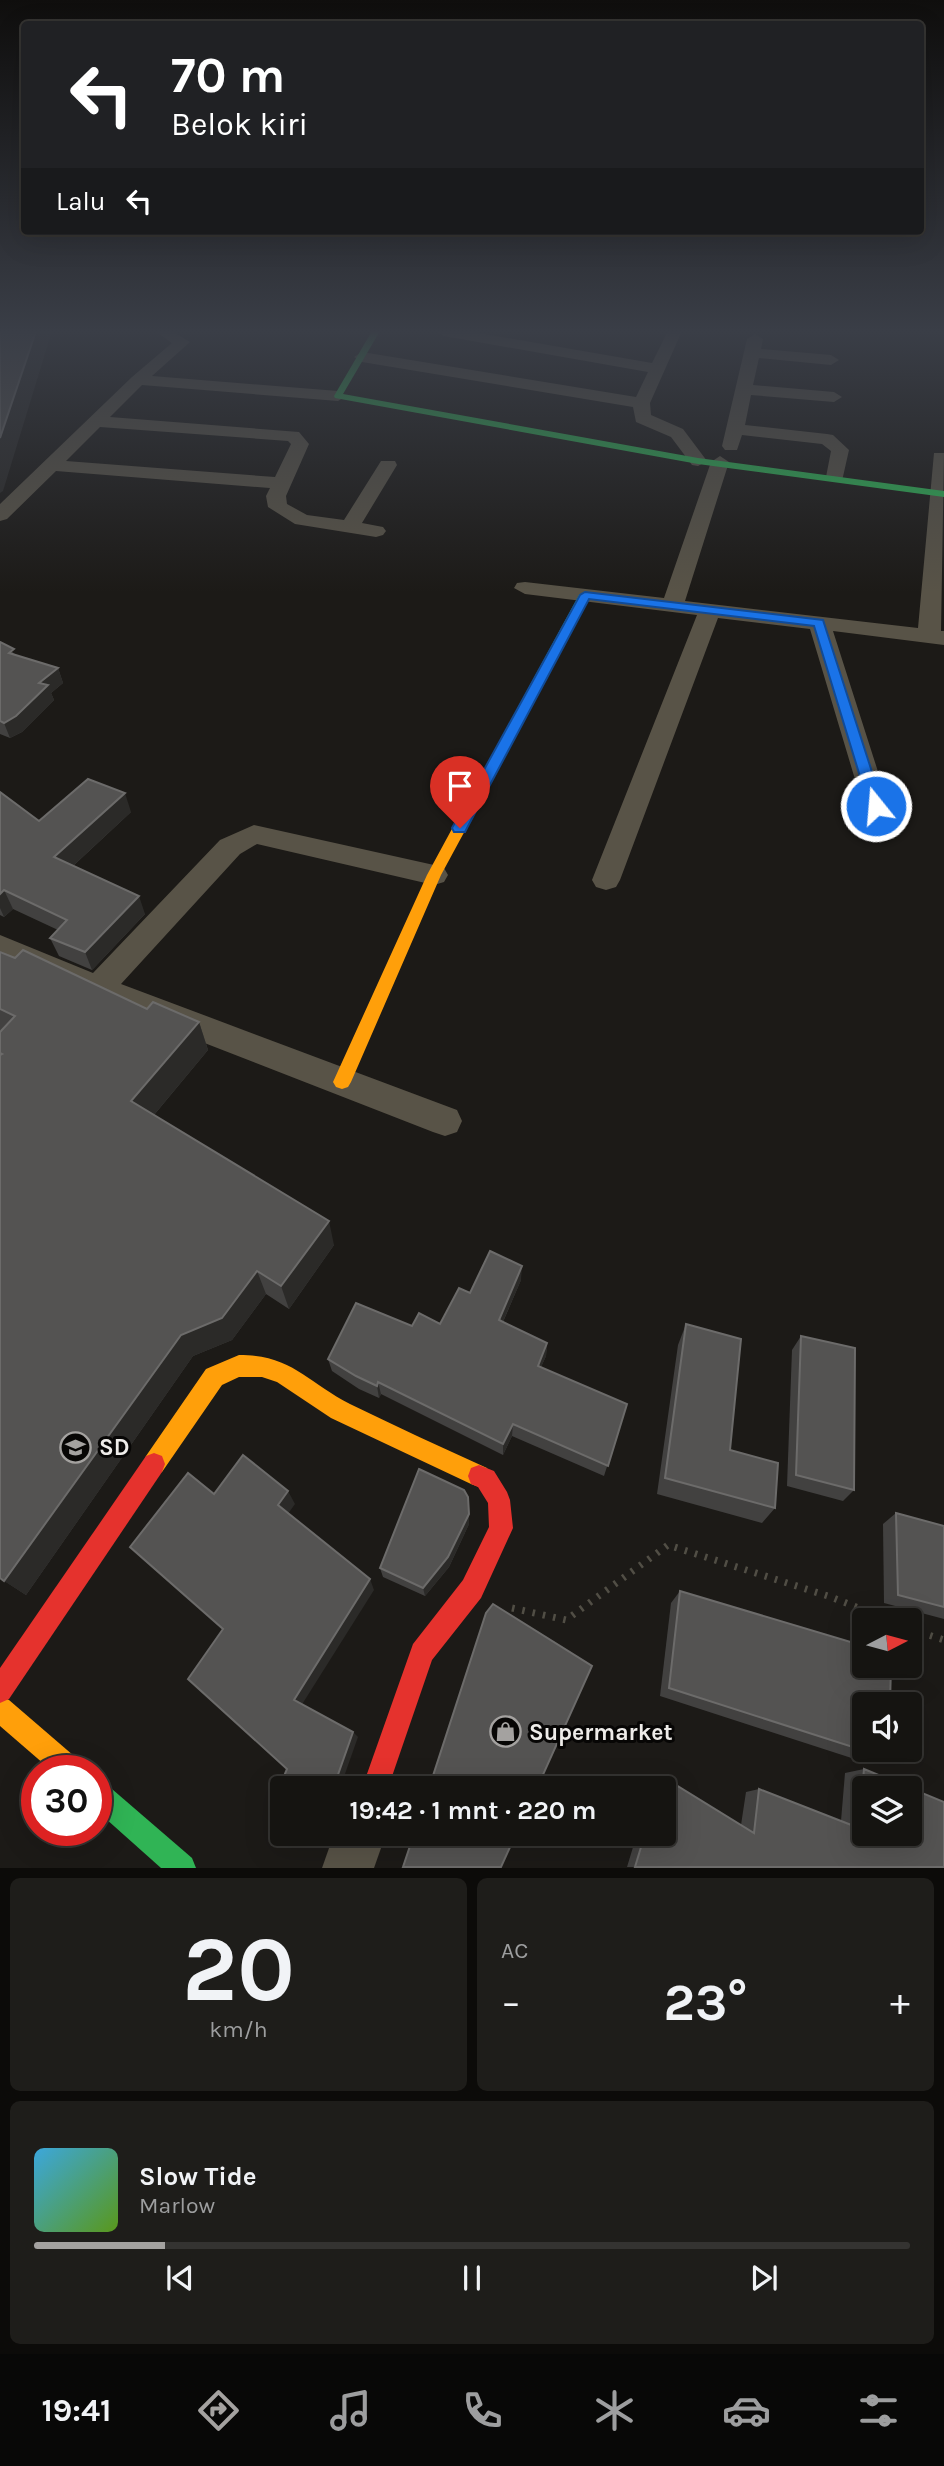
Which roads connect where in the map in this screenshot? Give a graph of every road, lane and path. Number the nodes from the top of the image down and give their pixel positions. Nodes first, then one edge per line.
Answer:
1 (99, 418) edge
2 (461, 418) edge
3 (642, 418) edge
4 (738, 418) edge
5 (96, 421) junction
6 (736, 429) junction
7 (940, 457) dead end
8 (698, 461) junction
9 (723, 463) junction
10 (50, 465) junction
11 (388, 466) dead end
12 (835, 477) junction
13 (281, 483) junction
14 (941, 494) edge
15 (0, 515) edge
16 (350, 527) junction
17 (376, 531) dead end
18 (526, 588) dead end
19 (585, 595) junction
20 (673, 606) junction
21 (710, 610) junction
22 (819, 623) junction
23 (936, 637) edge
24 (876, 806) dead end
25 (434, 875) junction
26 (606, 880) dead end
27 (0, 946) edge
28 (98, 988) junction
29 (342, 1082) junction
30 (445, 1121) dead end
31 (463, 1603) junction
32 (859, 1608) edge
33 (922, 1633) edge
34 (944, 1640) edge
35 (0, 1690) edge
36 (0, 1709) edge
37 (53, 1755) edge
38 (379, 1776) edge
39 (112, 1807) edge
40 (356, 1846) edge
41 (182, 1867) edge
42 (348, 1867) edge

1 - 5 street
2 - 8 street
3 - 8 street
4 - 6 street
5 - 10 street
5 - 13 street
6 - 9 street
6 - 12 street
7 - 14 street
8 - 9 street
9 - 12 street
9 - 20 street
10 - 13 street
10 - 15 street
11 - 16 street
12 - 14 street
13 - 16 street
14 - 23 street
16 - 17 street
18 - 19 street
19 - 20 street
19 - 25 street
20 - 21 street
21 - 22 street
21 - 26 street
22 - 23 street
22 - 24 street
25 - 28 street
25 - 29 street
27 - 28 street
28 - 29 street
29 - 30 street
31 - 32 path
31 - 35 street
31 - 38 street
33 - 34 path
36 - 37 street
39 - 41 street
40 - 42 street

